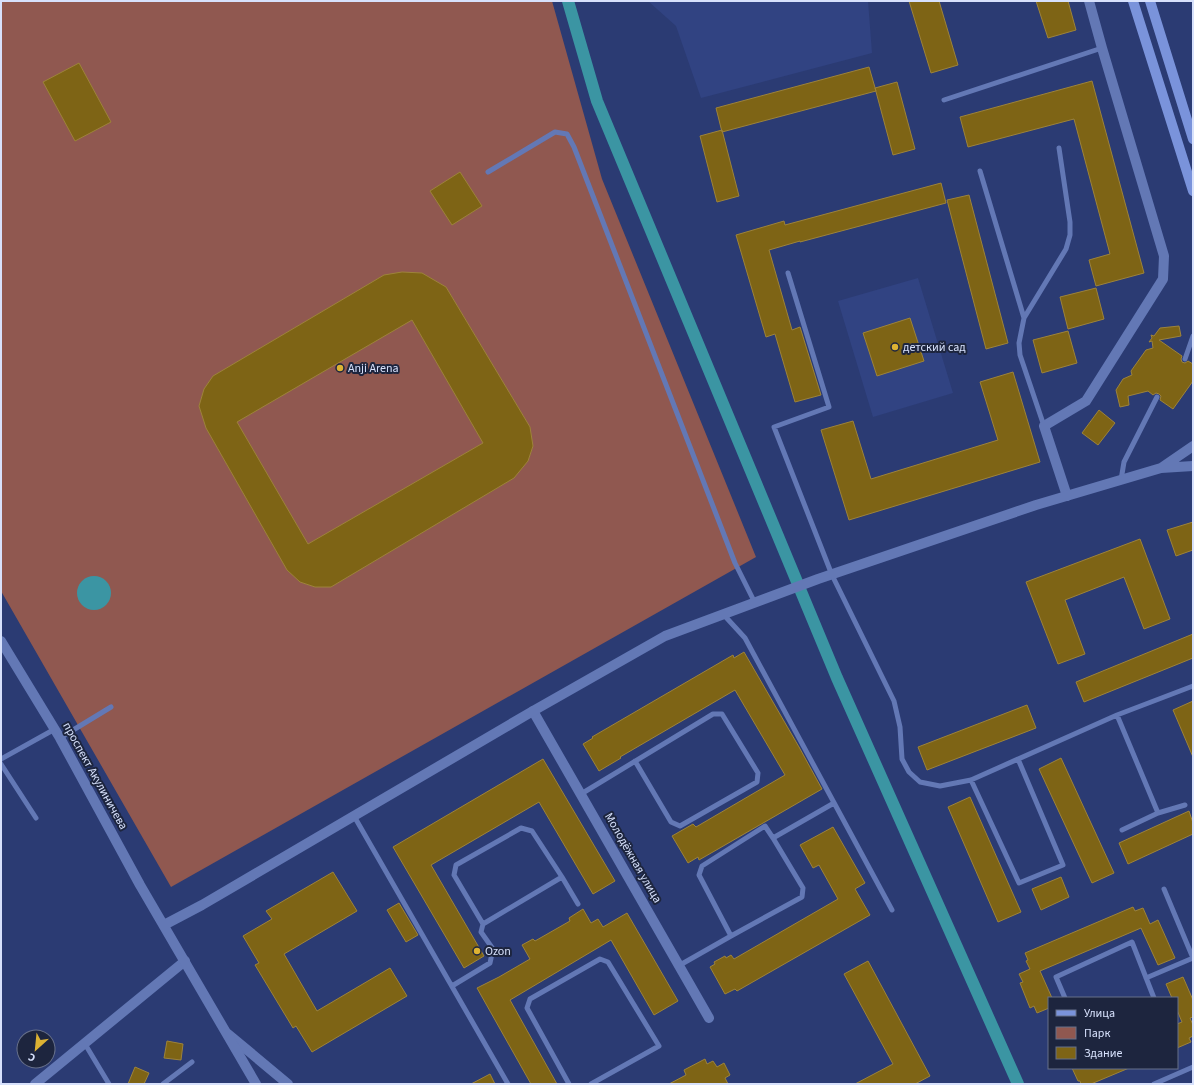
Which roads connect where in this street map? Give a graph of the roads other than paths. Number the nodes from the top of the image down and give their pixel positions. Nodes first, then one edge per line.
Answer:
1 (1089, 1) edge
2 (1133, 1) edge
3 (1150, 1) edge
4 (1102, 48) junction
5 (944, 100) dead end
6 (1193, 140) edge
7 (1059, 148) dead end
8 (980, 171) dead end
9 (488, 172) dead end
10 (1193, 191) edge
11 (788, 273) dead end
12 (1024, 318) junction
13 (1193, 336) edge
14 (1185, 359) dead end
15 (1156, 397) dead end
16 (1044, 426) junction
17 (1193, 446) edge
18 (1193, 466) edge
19 (1161, 468) junction
20 (1121, 480) junction
21 (1067, 496) junction
22 (832, 575) junction
23 (755, 603) junction
24 (723, 614) junction
25 (1, 641) edge
26 (1193, 686) edge
27 (111, 707) dead end
28 (533, 711) junction
29 (1117, 715) junction
30 (55, 729) junction
31 (60, 738) junction
32 (1018, 759) junction
33 (1, 760) edge
34 (635, 761) junction
35 (1, 764) edge
36 (971, 780) junction
37 (581, 794) junction
38 (834, 803) junction
39 (1185, 805) dead end
40 (1158, 813) junction
41 (354, 816) junction
42 (36, 818) dead end
43 (1122, 830) dead end
44 (773, 838) junction
45 (562, 877) junction
46 (1164, 889) dead end
47 (578, 904) dead end
48 (892, 910) dead end
49 (483, 924) junction
50 (164, 925) junction
51 (731, 936) junction
52 (1193, 958) edge
53 (185, 961) junction
54 (680, 965) junction
55 (1146, 978) junction
56 (452, 986) junction
57 (1065, 997) edge
58 (1154, 997) edge
59 (709, 1018) dead end
60 (226, 1033) junction
61 (85, 1044) junction
62 (192, 1062) dead end
63 (1193, 1067) edge
64 (35, 1084) edge
65 (108, 1084) edge
66 (163, 1084) edge
67 (256, 1084) edge
68 (288, 1084) edge
69 (508, 1084) edge
70 (569, 1084) edge
71 (591, 1084) edge
72 (1154, 1084) edge

1 - 4 street
2 - 10 main road
3 - 6 main road
4 - 5 lane
4 - 16 street
7 - 12 lane
8 - 12 lane
9 - 23 lane
11 - 22 lane
12 - 16 lane
13 - 14 lane
15 - 20 lane
16 - 21 street
17 - 19 street
18 - 19 street
19 - 20 street
20 - 21 street
21 - 22 street
22 - 23 street
22 - 36 lane
23 - 24 street
24 - 28 street
24 - 38 lane
25 - 30 street, проспект Акулиничева
26 - 29 lane
27 - 31 lane
28 - 37 street, Молодёжная улица
28 - 41 street
29 - 32 lane
29 - 40 lane
30 - 31 street, проспект Акулиничева
30 - 33 lane
31 - 50 street, проспект Акулиничева
32 - 36 lane
32 - 36 lane
34 - 34 lane
34 - 37 lane
35 - 42 lane
37 - 54 street, Молодёжная улица
38 - 44 lane
38 - 48 lane
39 - 40 lane
40 - 43 lane
41 - 50 street
41 - 56 lane
44 - 51 lane
44 - 51 lane
45 - 47 lane
45 - 49 lane
45 - 49 lane
46 - 52 lane
49 - 56 lane
50 - 53 street, проспект Акулиничева
51 - 54 lane
52 - 55 lane
53 - 60 street
53 - 61 street
54 - 59 street, Молодёжная улица
55 - 57 lane
55 - 58 lane
56 - 69 lane
60 - 67 street
60 - 68 street
61 - 64 street
61 - 65 lane
62 - 66 lane
63 - 72 lane
70 - 71 lane

